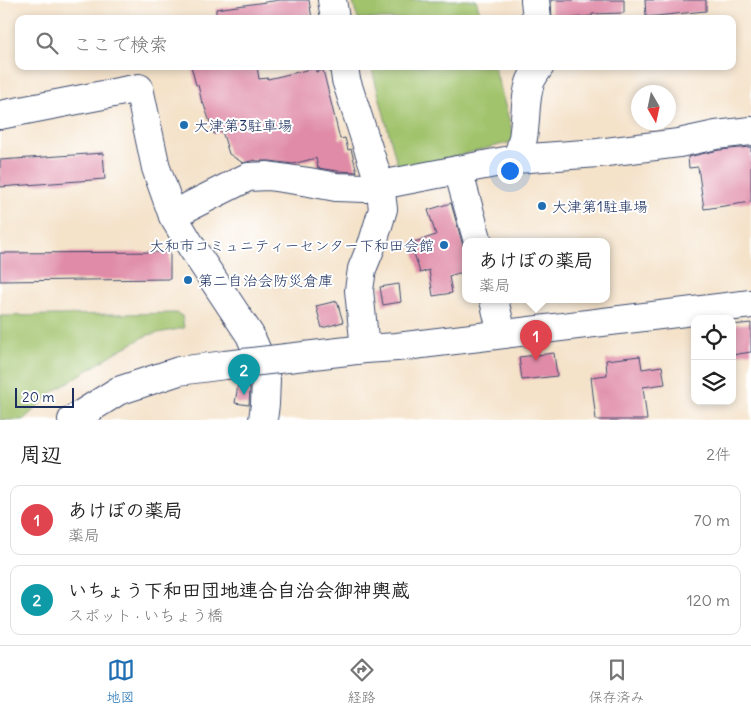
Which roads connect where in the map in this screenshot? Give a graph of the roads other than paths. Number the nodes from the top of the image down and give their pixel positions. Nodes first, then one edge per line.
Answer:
1 (332, 0) edge
2 (535, 0) edge
3 (334, 15) edge
4 (537, 15) edge
5 (345, 70) edge
6 (538, 70) edge
7 (0, 115) edge
8 (751, 131) edge
9 (516, 159) junction
10 (458, 170) junction
11 (380, 185) junction
12 (174, 216) junction
13 (477, 238) edge
14 (495, 303) edge
15 (751, 304) edge
16 (502, 334) junction
17 (365, 349) junction
18 (72, 420) edge
19 (263, 420) edge

1 - 3 street
2 - 4 street
5 - 11 street
6 - 9 street
7 - 12 street
8 - 9 street
9 - 10 street
10 - 11 street
10 - 13 street
11 - 12 street
11 - 17 street
12 - 19 street
14 - 16 street
15 - 16 street
16 - 17 street
17 - 18 street, bridge

